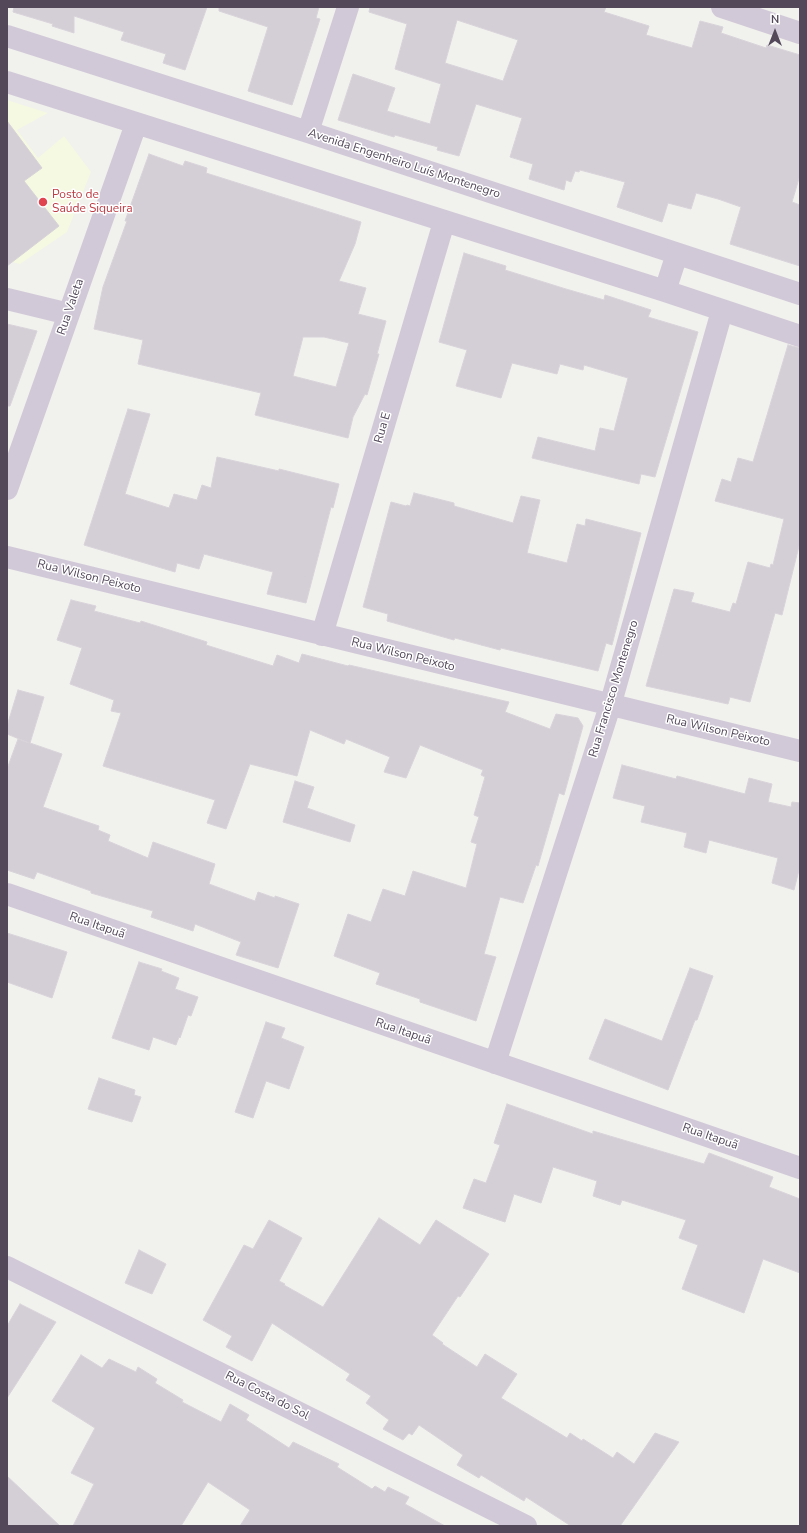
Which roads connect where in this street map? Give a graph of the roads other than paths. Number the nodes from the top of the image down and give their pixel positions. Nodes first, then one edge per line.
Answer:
1 (348, 7) edge
2 (722, 7) edge
3 (800, 33) edge
4 (7, 36) edge
5 (7, 82) edge
6 (136, 124) junction
7 (308, 132) junction
8 (444, 222) junction
9 (677, 254) junction
10 (665, 291) junction
11 (800, 294) edge
12 (7, 299) edge
13 (722, 311) junction
14 (69, 314) junction
15 (800, 336) edge
16 (7, 489) edge
17 (7, 557) edge
18 (322, 634) junction
19 (610, 706) junction
20 (800, 751) edge
21 (7, 894) edge
22 (494, 1063) junction
23 (800, 1168) edge
24 (7, 1267) edge
25 (526, 1526) edge

1 - 7 street
2 - 3 street
4 - 7 street, Avenida Engenheiro Luís Montenegro
5 - 6 street
6 - 8 street
6 - 14 street, Rua Valeta
7 - 9 street, Avenida Engenheiro Luís Montenegro
8 - 10 street
8 - 18 street, Rua E
9 - 10 street
9 - 11 street, Avenida Engenheiro Luís Montenegro
10 - 13 street
12 - 14 street
13 - 15 street
13 - 19 street, Rua Francisco Montenegro
14 - 16 street, Rua Valeta
17 - 18 street, Rua Wilson Peixoto
18 - 19 street, Rua Wilson Peixoto
19 - 20 street, Rua Wilson Peixoto
19 - 22 street, Rua Francisco Montenegro
21 - 22 street, Rua Itapuã
22 - 23 street, Rua Itapuã
24 - 25 street, Rua Costa do Sol

